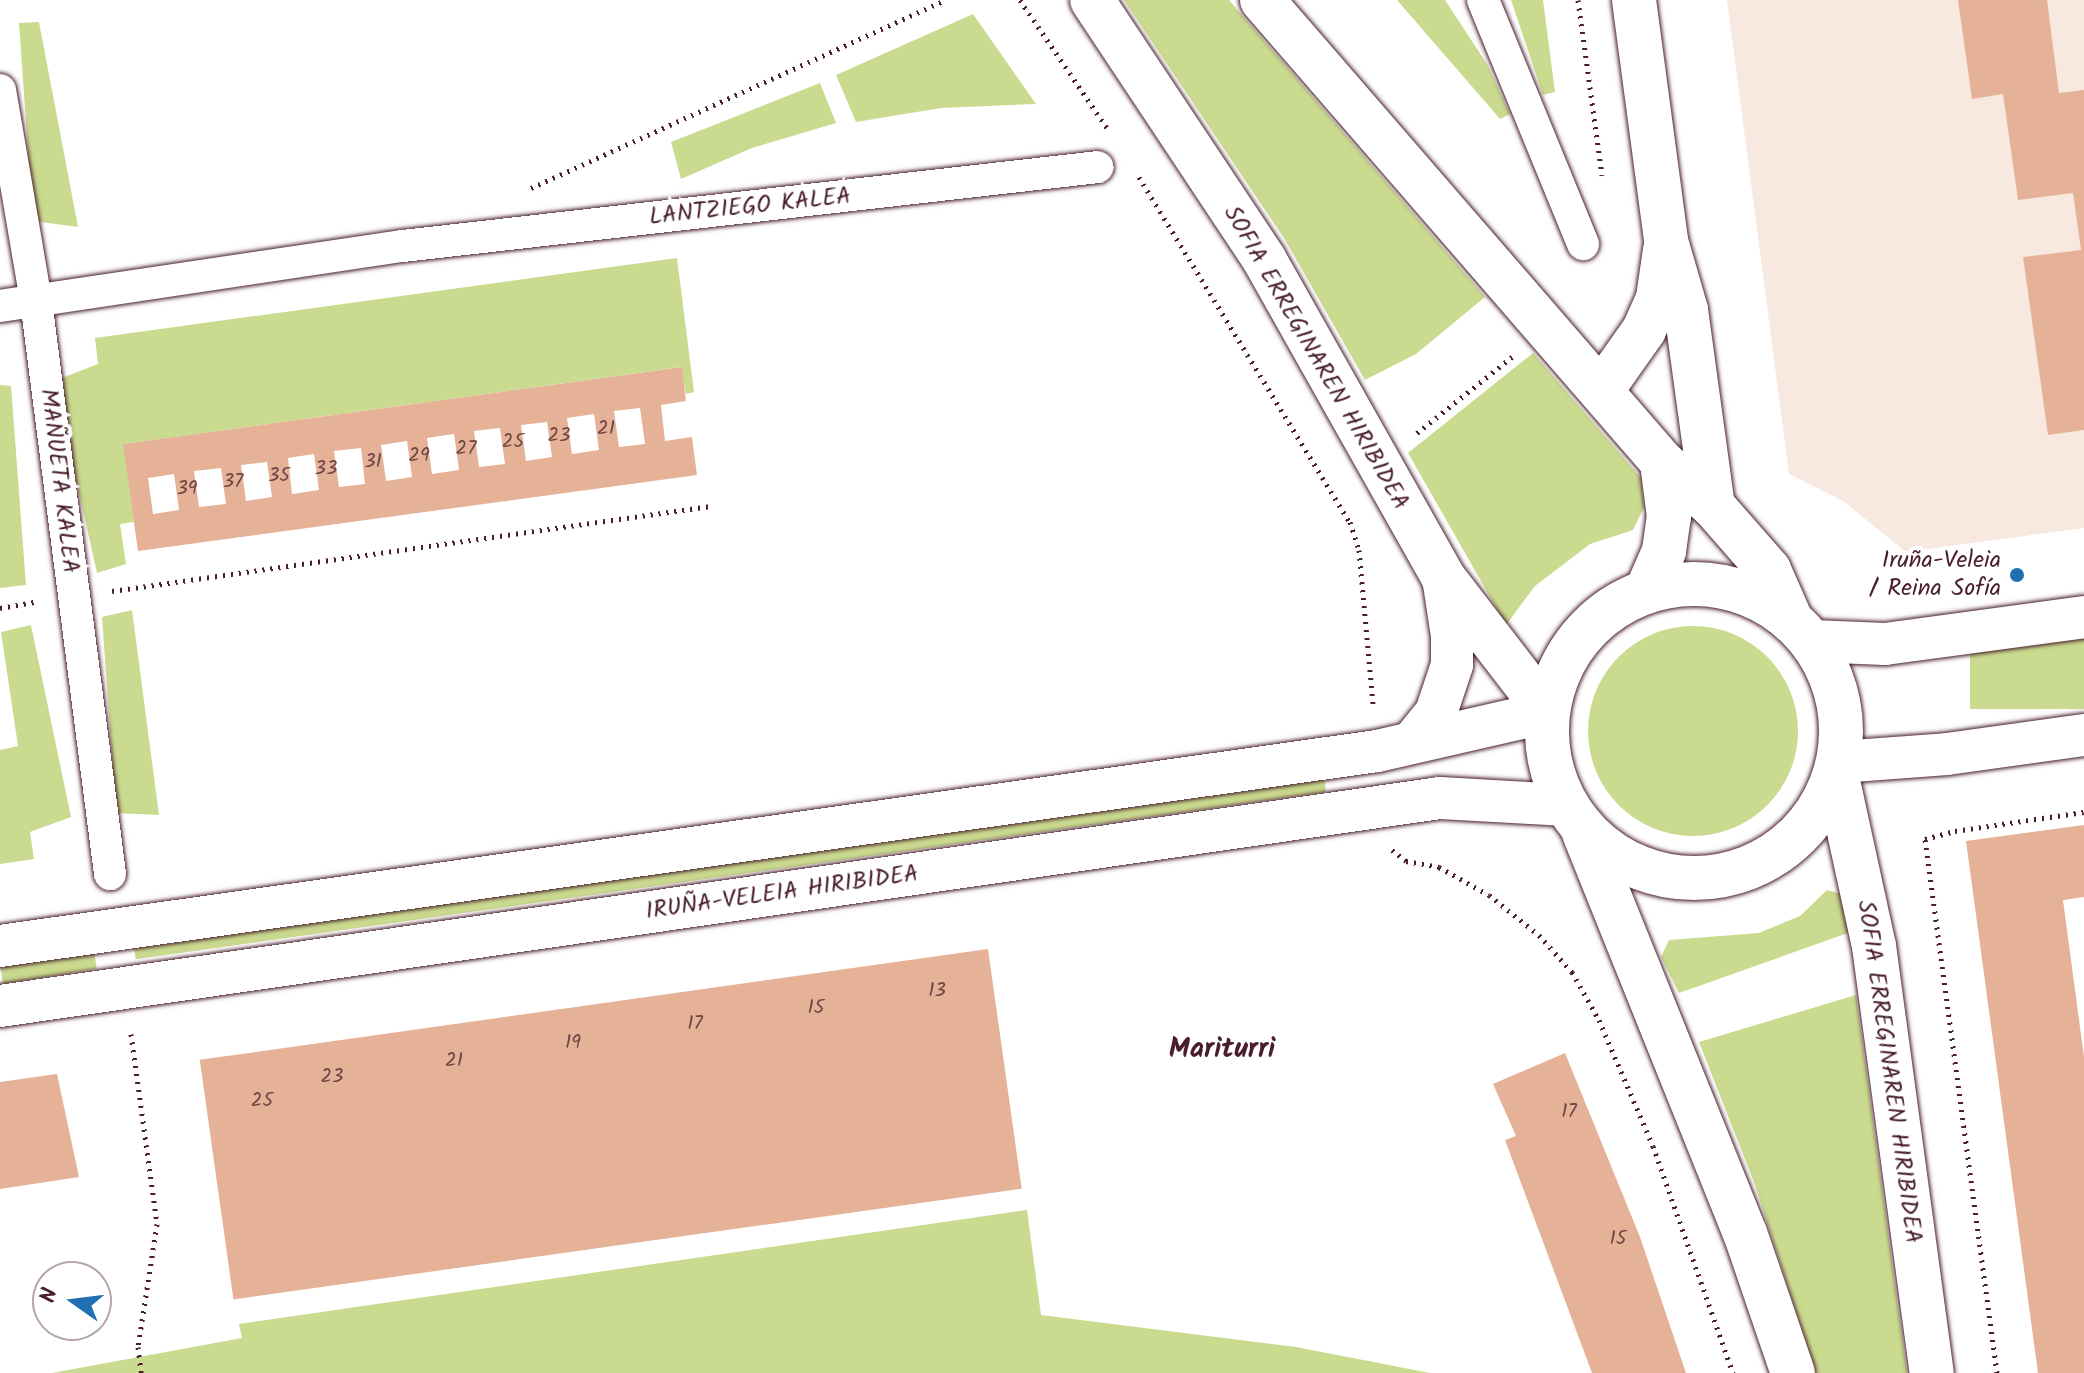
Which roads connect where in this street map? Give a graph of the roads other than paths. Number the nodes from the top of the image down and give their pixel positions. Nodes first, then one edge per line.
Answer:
1 (1092, 0) edge
2 (1262, 0) edge
3 (1483, 0) edge
4 (1634, 0) edge
5 (0, 90) edge
6 (1098, 167) dead end
7 (1666, 241) junction
8 (1583, 244) dead end
9 (36, 301) junction
10 (0, 306) edge
11 (1601, 391) junction
12 (1662, 462) junction
13 (1713, 506) junction
14 (1443, 577) junction
15 (1647, 590) junction
16 (2084, 617) edge
17 (1801, 629) junction
18 (1547, 712) junction
19 (2084, 735) edge
20 (1396, 745) junction
21 (1837, 767) junction
22 (1574, 818) junction
23 (110, 874) dead end
24 (0, 946) edge
25 (0, 1006) edge
26 (1793, 1373) edge
27 (1932, 1373) edge

1 - 14 main road, SOFIA ERREGINAREN HIRIBIDEA
2 - 11 main road
3 - 8 street
4 - 7 main road
5 - 9 street, MAÑUETA KALEA
6 - 9 street, LANTZIEGO KALEA
7 - 11 main road
7 - 13 main road
9 - 10 street, LANTZIEGO KALEA
9 - 23 street, MAÑUETA KALEA
11 - 12 main road
12 - 13 main road
12 - 15 main road
13 - 17 main road
14 - 18 main road, SOFIA ERREGINAREN HIRIBIDEA
14 - 20 street
15 - 17 main road
15 - 18 main road
16 - 17 street
17 - 21 main road
18 - 20 street
18 - 22 main road
19 - 21 street
20 - 24 street
21 - 22 main road
21 - 27 main road, SOFIA ERREGINAREN HIRIBIDEA
22 - 25 street, IRUÑA-VELEIA HIRIBIDEA
22 - 26 main road

